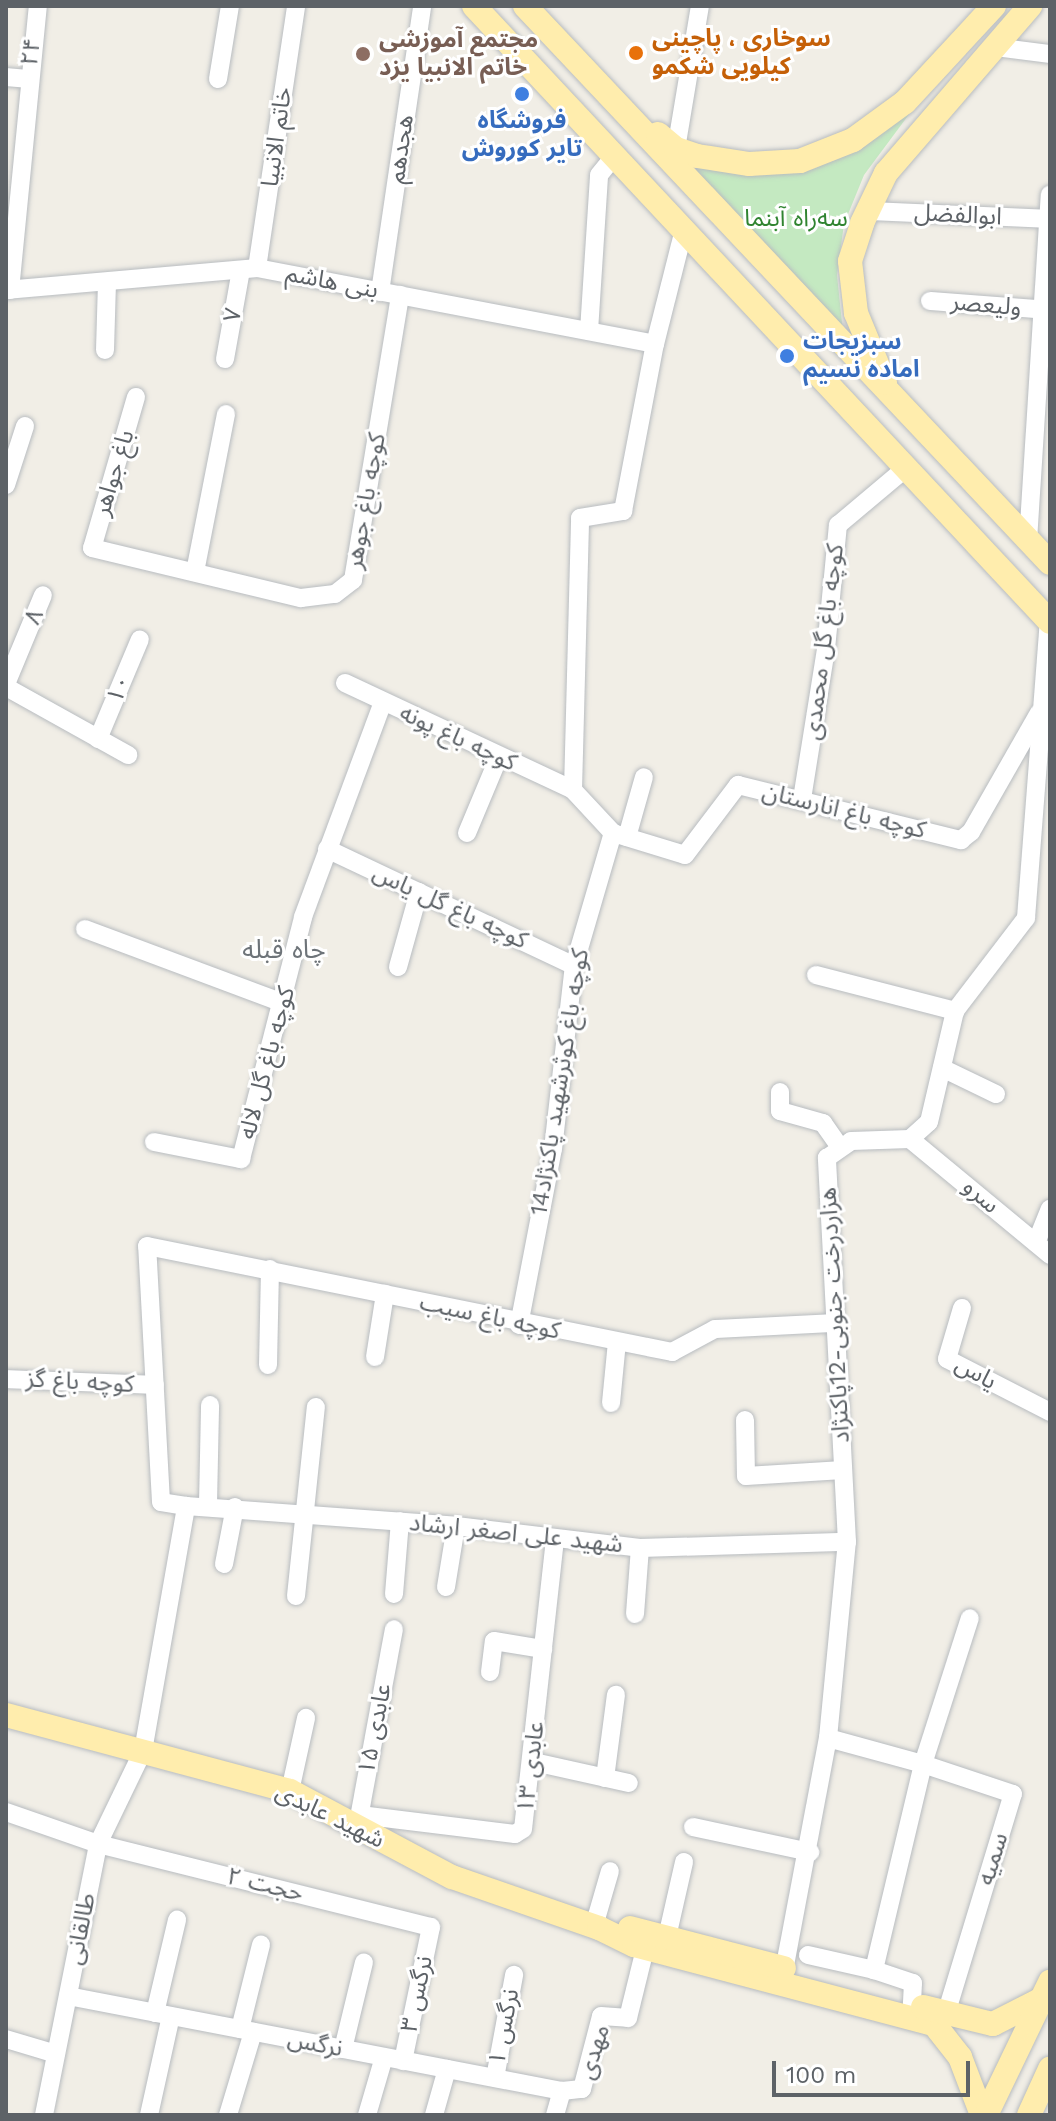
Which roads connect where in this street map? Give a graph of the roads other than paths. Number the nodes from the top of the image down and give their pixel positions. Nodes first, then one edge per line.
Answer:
1 (38, 6) edge
2 (230, 6) edge
3 (296, 6) edge
4 (422, 6) edge
5 (474, 6) edge
6 (525, 6) edge
7 (700, 6) edge
8 (994, 6) edge
9 (1030, 6) edge
10 (960, 45) junction
11 (988, 54) junction
12 (1050, 54) edge
13 (6, 77) edge
14 (27, 79) junction
15 (218, 79) dead end
16 (600, 87) junction
17 (676, 149) junction
18 (615, 155) junction
19 (1050, 195) edge
20 (868, 211) junction
21 (1048, 219) edge
22 (684, 229) junction
23 (249, 269) junction
24 (107, 282) junction
25 (8, 290) edge
26 (380, 292) junction
27 (400, 295) junction
28 (930, 301) dead end
29 (1046, 310) edge
30 (589, 331) junction
31 (655, 344) junction
32 (105, 350) dead end
33 (225, 359) dead end
34 (1043, 383) edge
35 (136, 397) dead end
36 (892, 400) junction
37 (226, 414) dead end
38 (25, 426) dead end
39 (906, 468) junction
40 (6, 485) edge
41 (1028, 541) junction
42 (92, 548) joint
43 (1050, 563) edge
44 (195, 572) junction
45 (43, 595) dead end
46 (1049, 621) edge
47 (140, 639) dead end
48 (345, 683) dead end
49 (6, 685) edge
50 (383, 702) junction
51 (1040, 711) junction
52 (98, 739) junction
53 (128, 755) dead end
54 (498, 759) junction
55 (644, 777) dead end
56 (573, 790) junction
57 (802, 799) junction
58 (1042, 807) edge
59 (467, 833) dead end
60 (620, 835) junction
61 (327, 849) junction
62 (419, 892) junction
63 (85, 929) dead end
64 (574, 966) junction
65 (398, 967) dead end
66 (816, 975) dead end
67 (283, 1003) junction
68 (955, 1011) junction
69 (942, 1068) junction
70 (780, 1092) dead end
71 (996, 1094) dead end
72 (910, 1139) junction
73 (154, 1142) dead end
74 (839, 1146) junction
75 (1050, 1209) edge
76 (1043, 1249) edge
77 (270, 1269) junction
78 (385, 1294) junction
79 (962, 1308) dead end
80 (832, 1323) junction
81 (519, 1325) junction
82 (617, 1342) junction
83 (375, 1357) dead end
84 (268, 1365) dead end
85 (6, 1379) edge
86 (155, 1385) junction
87 (611, 1403) dead end
88 (210, 1405) dead end
89 (316, 1407) dead end
90 (1049, 1410) edge
91 (745, 1420) dead end
92 (843, 1470) junction
93 (208, 1504) junction
94 (186, 1506) junction
95 (235, 1507) junction
96 (308, 1513) junction
97 (400, 1521) junction
98 (456, 1526) junction
99 (555, 1540) junction
100 (847, 1542) junction
101 (640, 1548) junction
102 (224, 1564) dead end
103 (446, 1587) dead end
104 (394, 1594) dead end
105 (296, 1596) dead end
106 (635, 1614) dead end
107 (970, 1618) dead end
108 (394, 1629) dead end
109 (543, 1649) junction
110 (490, 1672) dead end
111 (616, 1695) dead end
112 (6, 1715) edge
113 (306, 1718) dead end
114 (828, 1738) junction
115 (143, 1751) junction
116 (534, 1762) junction
117 (923, 1764) junction
118 (605, 1778) junction
119 (629, 1783) dead end
120 (290, 1791) junction
121 (6, 1812) edge
122 (358, 1821) junction
123 (693, 1827) dead end
124 (98, 1844) junction
125 (810, 1852) junction
126 (684, 1862) dead end
127 (610, 1871) dead end
128 (177, 1920) dead end
129 (431, 1927) joint
130 (597, 1927) junction
131 (667, 1937) junction
132 (261, 1945) dead end
133 (645, 1949) junction
134 (808, 1955) dead end
135 (364, 1962) dead end
136 (874, 1970) junction
137 (514, 1975) dead end
138 (783, 1976) junction
139 (1045, 1991) edge
140 (68, 1996) junction
141 (912, 2004) junction
142 (163, 2014) junction
143 (946, 2014) junction
144 (247, 2030) junction
145 (6, 2039) edge
146 (343, 2049) junction
147 (56, 2054) junction
148 (393, 2059) junction
149 (447, 2069) junction
150 (1050, 2069) edge
151 (495, 2078) junction
152 (562, 2091) junction
153 (44, 2115) edge
154 (149, 2115) edge
155 (228, 2115) edge
156 (367, 2115) edge
157 (434, 2115) edge
158 (555, 2115) edge
159 (984, 2115) edge
160 (1029, 2115) edge

1 - 14 street, ۲۴
2 - 15 street
3 - 23 street, خاتم الانبیا
4 - 26 street, هجدهم
5 - 18 main road
6 - 16 main road
7 - 17 street
8 - 10 main road
9 - 11 main road
10 - 11 main road
10 - 17 main road
11 - 12 street
11 - 20 main road
13 - 14 street
14 - 25 street, ۲۴
16 - 17 main road
16 - 36 main road
18 - 22 main road
18 - 30 street
19 - 21 street
20 - 21 street, ابوالفضل
20 - 36 main road
21 - 29 street
22 - 31 street
22 - 39 main road
23 - 24 street, بنی هاشم
23 - 26 street, بنی هاشم
23 - 33 street, ۷
24 - 25 street, بنی هاشم
24 - 32 street
26 - 27 street, بنی هاشم
27 - 30 street, بنی هاشم
27 - 44 street, کوچه باغ جوهر
28 - 29 street, ولیعصر
29 - 34 street
30 - 31 street, بنی هاشم
31 - 56 street
34 - 41 street
35 - 42 street, باغ جواهر
36 - 41 main road
37 - 44 street
38 - 40 street
39 - 46 main road
39 - 57 street, کوچه باغ گل محمدی
41 - 43 main road
42 - 44 street, کوچه باغ جوهر
45 - 49 street, ۸
46 - 51 street
47 - 52 street, ۱۰
48 - 50 street, کوچه باغ پونه
49 - 52 street
50 - 54 street, کوچه باغ پونه
50 - 61 street, کوچه باغ گل لاله
51 - 57 street, کوچه باغ انارستان
51 - 58 street
52 - 53 street
54 - 56 street, کوچه باغ پونه
54 - 59 street
55 - 60 street, کوچه باغ کوثرشهید پاکنژاد14
56 - 60 street
57 - 60 street, کوچه باغ انارستان
58 - 68 street
60 - 64 street, کوچه باغ کوثرشهید پاکنژاد14
61 - 62 street, کوچه باغ گل یاس
61 - 67 street, کوچه باغ گل لاله
62 - 64 street, کوچه باغ گل یاس
62 - 65 street
63 - 67 street
64 - 81 street, کوچه باغ کوثرشهید پاکنژاد14
66 - 68 street
67 - 73 street, کوچه باغ گل لاله
68 - 69 street
69 - 71 street
69 - 72 street
70 - 74 street
72 - 74 street
72 - 76 street, سرو
74 - 80 street, هزاردرخت جنوبی-12پاکنژاد
75 - 76 street
77 - 78 street, کوچه باغ سیب
77 - 84 street
77 - 86 street, کوچه باغ سیب
78 - 81 street, کوچه باغ سیب
78 - 83 street
79 - 90 street, یاس
80 - 82 street, کوچه باغ سیب
80 - 92 street, هزاردرخت جنوبی-12پاکنژاد
81 - 82 street, کوچه باغ سیب
82 - 87 street
85 - 86 street, کوچه باغ گز
86 - 94 street
88 - 93 street
89 - 96 street
91 - 92 street
92 - 100 street, هزاردرخت جنوبی-12پاکنژاد
93 - 94 street, شهید علی اصغر ارشاد
93 - 95 street, شهید علی اصغر ارشاد
94 - 115 street, طالقانی
95 - 96 street, شهید علی اصغر ارشاد
95 - 102 street
96 - 97 street, شهید علی اصغر ارشاد
96 - 105 street
97 - 98 street, شهید علی اصغر ارشاد
97 - 104 street
98 - 99 street, شهید علی اصغر ارشاد
98 - 103 street
99 - 101 street, شهید علی اصغر ارشاد
99 - 109 street, عابدی ۱۳
100 - 101 street, شهید علی اصغر ارشاد
100 - 114 street, هزاردرخت جنوبی-12پاکنژاد
101 - 106 street
107 - 117 street
108 - 122 street, عابدی ۱۵
109 - 110 street
109 - 116 street, عابدی ۱۳
111 - 118 street
112 - 115 main road, شهید عابدی
113 - 120 street
114 - 117 street
114 - 125 street, هزاردرخت جنوبی-12پاکنژاد
115 - 120 main road, شهید عابدی
115 - 124 street, طالقانی
116 - 118 street
116 - 122 street, عابدی ۱۳
117 - 136 street
117 - 143 street, سمیه
118 - 119 street
120 - 122 main road, شهید عابدی
121 - 124 street, حجت ۲
122 - 130 main road, شهید عابدی
123 - 125 street
124 - 129 street, حجت ۲
124 - 140 street, طالقانی
125 - 138 street, هزاردرخت جنوبی-12پاکنژاد
126 - 131 street
127 - 130 street
128 - 142 street
129 - 148 street, نرگس ۳
130 - 131 main road, شهید عابدی
130 - 133 main road, شهید عابدی
131 - 138 main road, شهید عابدی
132 - 144 street
133 - 138 main road, شهید عابدی
133 - 152 street, مهدی
134 - 136 street
135 - 146 street
136 - 141 street
137 - 151 street, نرگس ۱
138 - 141 main road, شهید عابدی
138 - 159 main road, شهید عابدی
139 - 143 main road, شهید عابدی
139 - 159 main road
140 - 142 street, نرگس
140 - 147 street, طالقانی
141 - 143 main road, شهید عابدی
142 - 144 street, نرگس
142 - 154 street
144 - 146 street, نرگس
144 - 155 street
145 - 147 street
146 - 148 street, نرگس
147 - 153 street, طالقانی
148 - 149 street, نرگس
148 - 156 street
149 - 151 street, نرگس
149 - 157 street
150 - 160 main road
151 - 152 street, نرگس
152 - 158 street, مهدی

